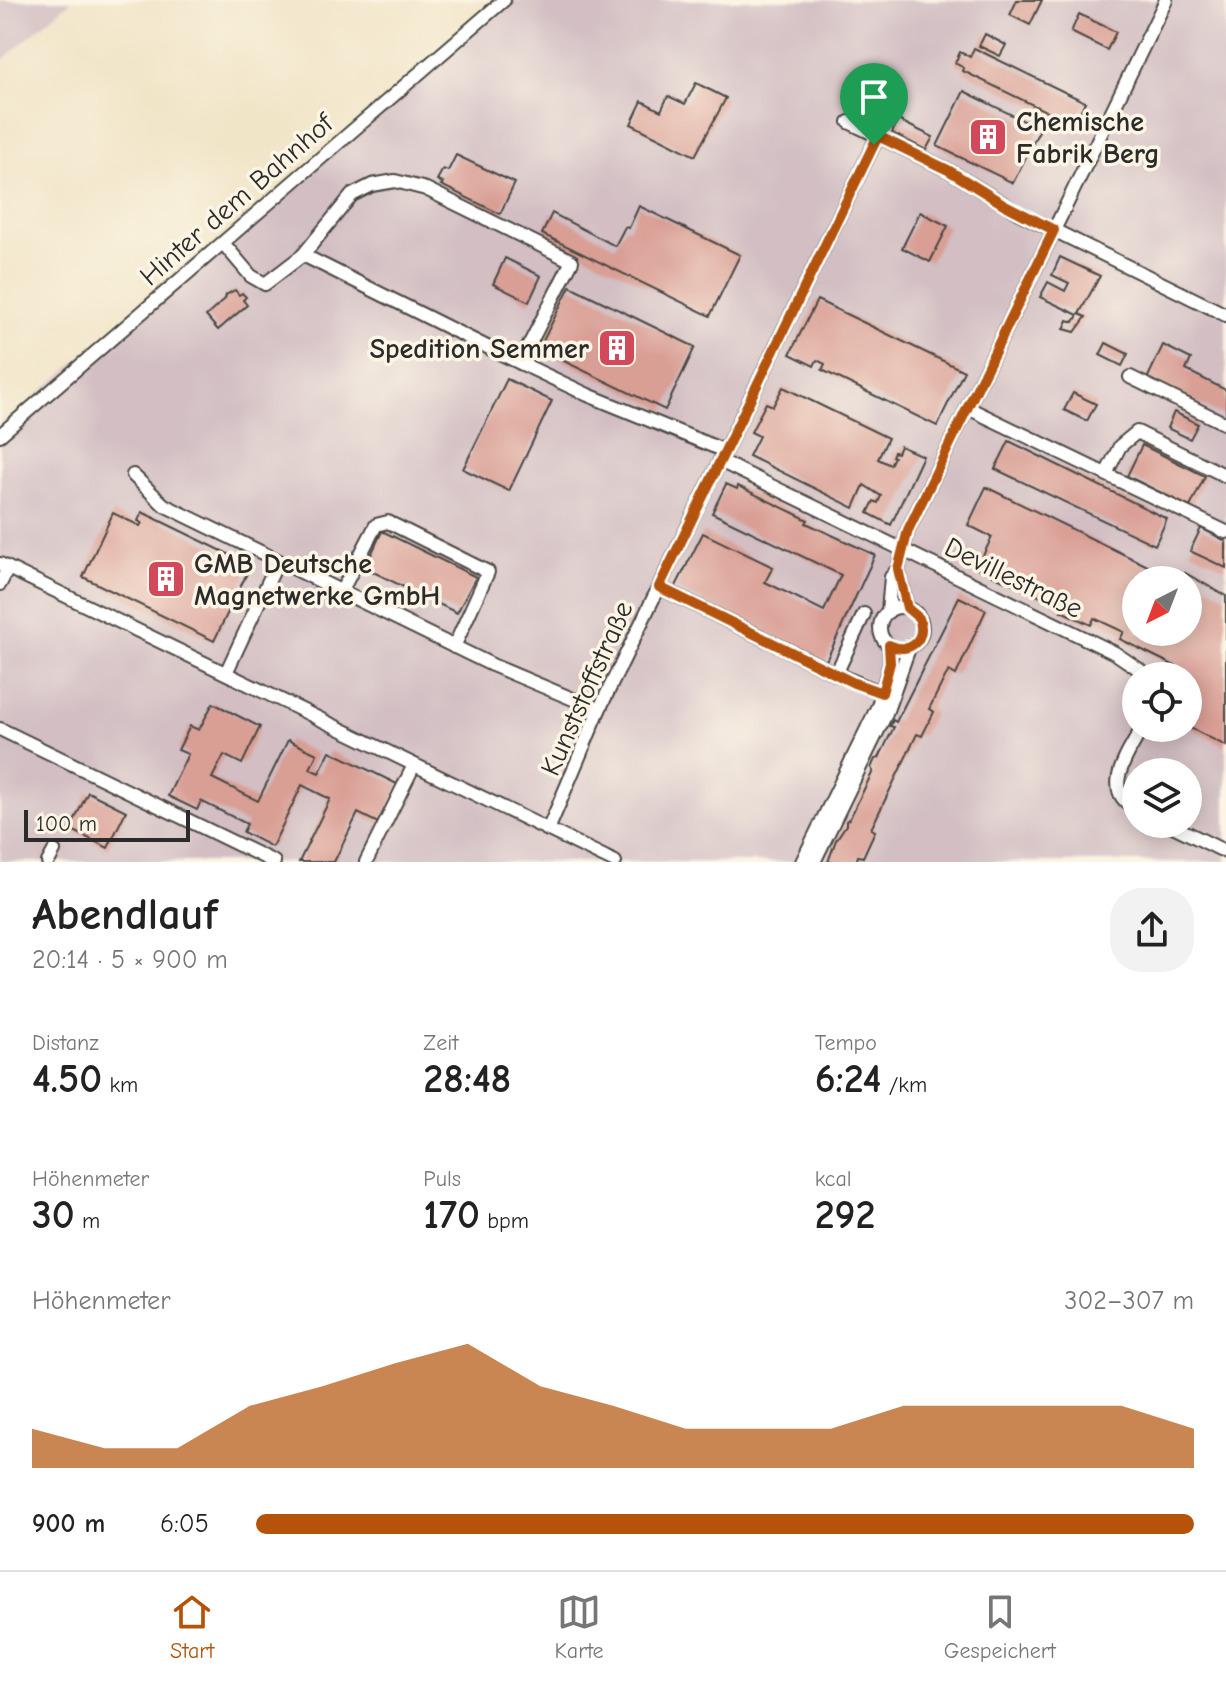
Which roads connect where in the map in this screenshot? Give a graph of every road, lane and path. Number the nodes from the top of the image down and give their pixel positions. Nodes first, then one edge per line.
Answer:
1 (504, 0) edge
2 (1166, 0) edge
3 (849, 122) dead end
4 (878, 136) junction
5 (1054, 230) junction
6 (223, 243) junction
7 (303, 255) junction
8 (1226, 315) edge
9 (520, 363) junction
10 (1130, 377) dead end
11 (968, 408) junction
12 (1226, 424) edge
13 (0, 435) edge
14 (723, 456) junction
15 (1106, 474) junction
16 (133, 475) dead end
17 (1226, 476) edge
18 (1226, 532) edge
19 (902, 549) junction
20 (278, 561) junction
21 (4, 566) edge
22 (898, 569) junction
23 (0, 584) edge
24 (659, 587) junction
25 (341, 592) junction
26 (907, 608) junction
27 (888, 612) junction
28 (864, 614) dead end
29 (889, 645) junction
30 (454, 647) junction
31 (909, 648) junction
32 (1128, 662) edge
33 (226, 673) junction
34 (836, 674) junction
35 (882, 693) junction
36 (599, 710) junction
37 (0, 729) edge
38 (414, 765) junction
39 (1122, 770) edge
40 (1122, 798) edge
41 (548, 830) junction
42 (1198, 838) edge
43 (1226, 852) edge
44 (274, 862) edge
45 (366, 862) edge
46 (615, 862) edge
47 (802, 862) edge
48 (814, 862) edge

1 - 6 street, Hinter dem Bahnhof
2 - 5 street
3 - 4 street
4 - 5 street
4 - 14 street, Kunststoffstraße
5 - 8 street
5 - 11 street
6 - 7 street
6 - 13 street, Hinter dem Bahnhof
7 - 9 street, Devillestraße
7 - 9 street
9 - 14 street, Devillestraße
10 - 12 street
11 - 15 street
11 - 19 street
14 - 19 street, Devillestraße
14 - 24 street, Kunststoffstraße
15 - 17 street
15 - 18 street
16 - 20 street
19 - 22 street
19 - 32 street, Devillestraße
20 - 25 street
20 - 33 street
21 - 23 street
21 - 33 street
22 - 26 street
22 - 27 street
24 - 34 street
24 - 36 street, Kunststoffstraße
25 - 30 street
25 - 30 street
26 - 27 street
26 - 31 street
27 - 29 street
28 - 34 street
29 - 31 street
29 - 35 street
30 - 36 street
31 - 48 street
33 - 38 street
34 - 35 street
35 - 47 street
36 - 41 street, Kunststoffstraße
37 - 44 street
38 - 41 street
38 - 45 street
39 - 40 street
41 - 46 street
42 - 43 street

